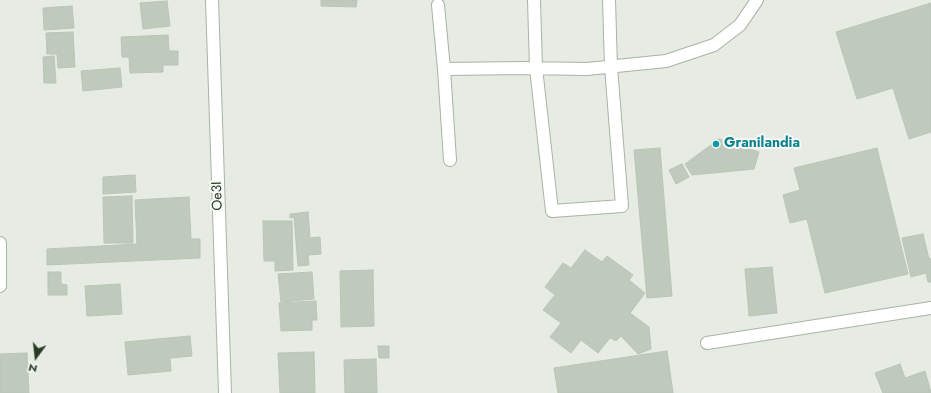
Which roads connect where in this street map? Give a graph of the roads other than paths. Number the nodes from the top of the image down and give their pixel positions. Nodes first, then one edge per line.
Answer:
1 (212, 0) edge
2 (534, 0) edge
3 (609, 0) edge
4 (757, 0) edge
5 (438, 5) dead end
6 (611, 67) junction
7 (536, 68) junction
8 (444, 70) junction
9 (450, 160) dead end
10 (0, 243) edge
11 (0, 286) edge
12 (931, 308) edge
13 (707, 343) dead end
14 (225, 393) edge

1 - 14 street, Oe3I
2 - 7 street
3 - 6 street
4 - 6 street
5 - 8 street
6 - 7 street
6 - 7 street
7 - 8 street
8 - 9 street
10 - 11 street
12 - 13 street

